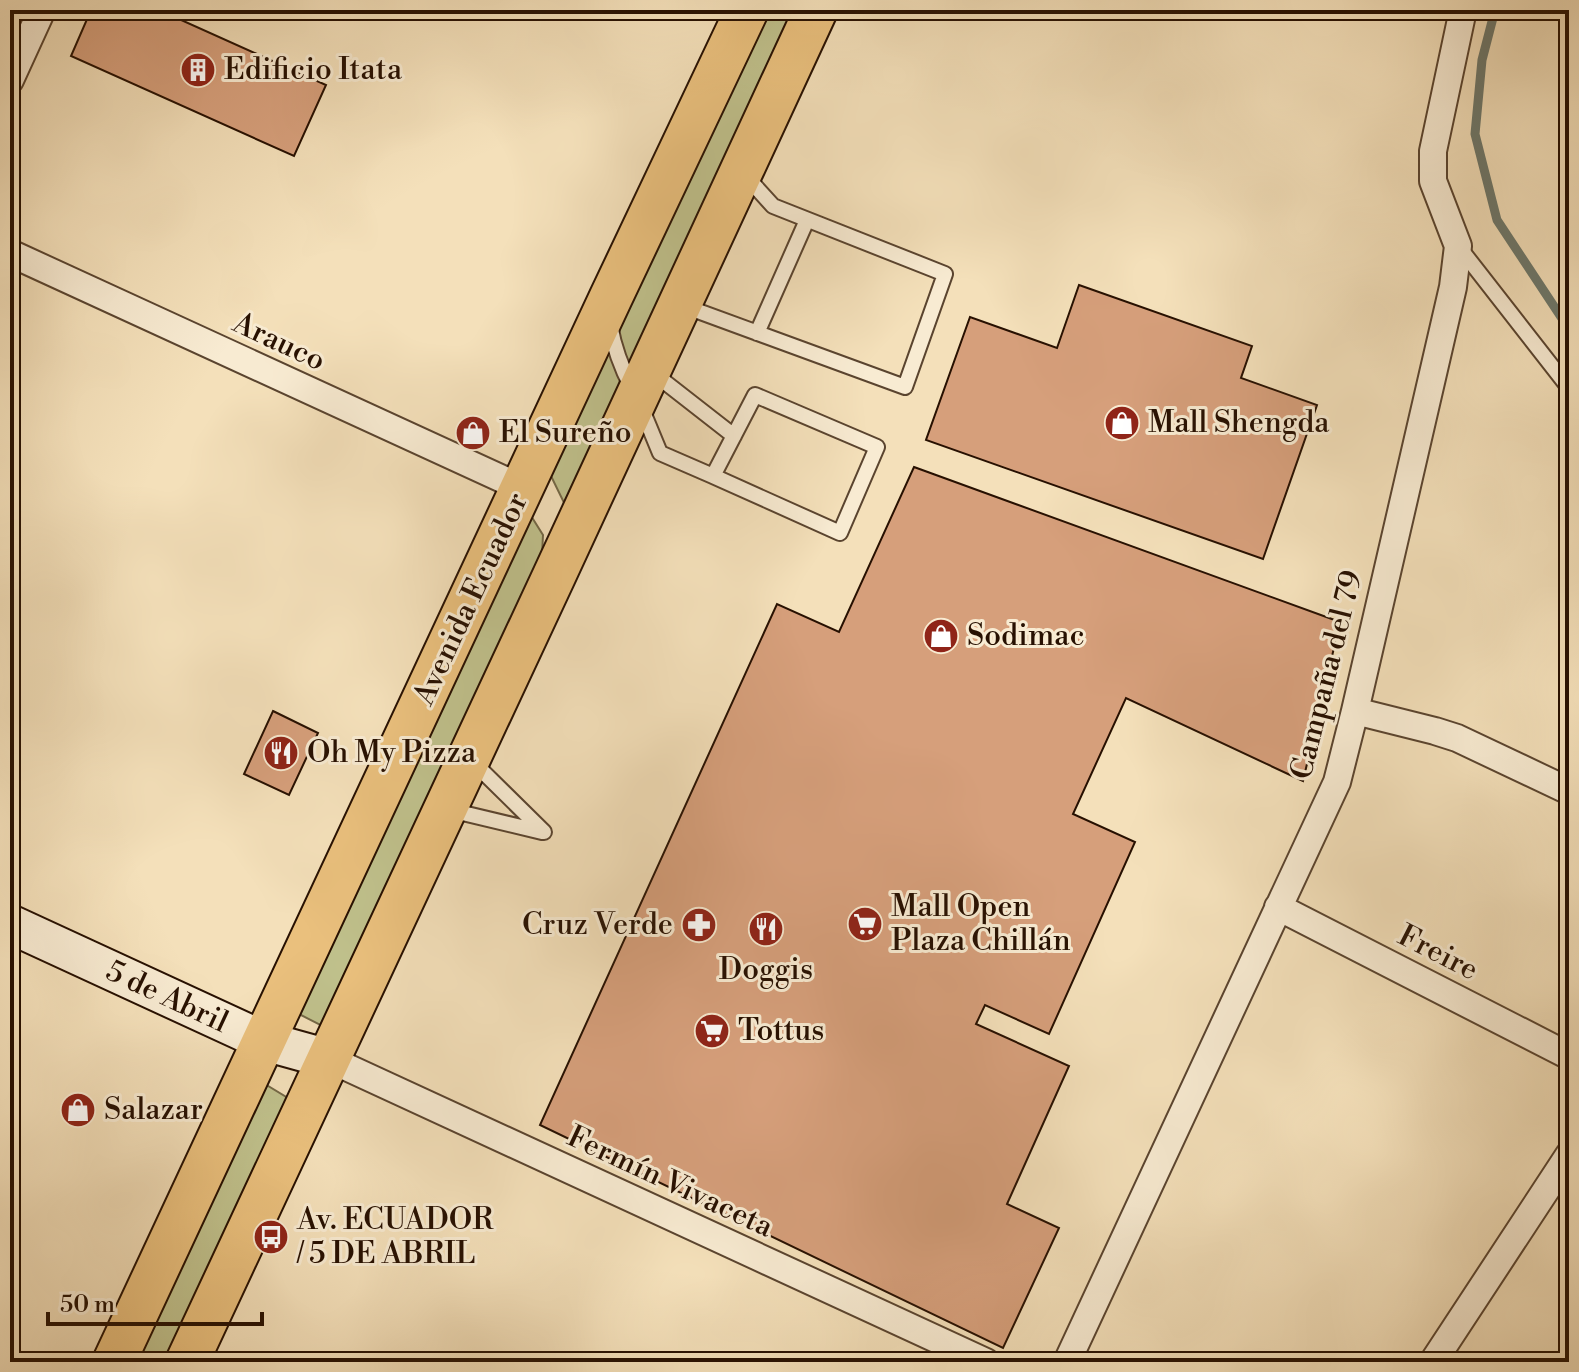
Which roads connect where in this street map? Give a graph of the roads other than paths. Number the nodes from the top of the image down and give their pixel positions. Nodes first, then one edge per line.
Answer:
1 (42, 10) edge
2 (747, 10) edge
3 (816, 10) edge
4 (1463, 10) edge
5 (10, 80) edge
6 (741, 171) junction
7 (807, 220) junction
8 (1458, 246) junction
9 (10, 253) edge
10 (611, 297) junction
11 (680, 304) junction
12 (757, 333) junction
13 (643, 383) junction
14 (1569, 388) edge
15 (734, 436) junction
16 (713, 476) junction
17 (522, 488) junction
18 (554, 576) junction
19 (1355, 711) junction
20 (469, 758) junction
21 (1569, 791) edge
22 (445, 809) junction
23 (1278, 907) junction
24 (10, 924) edge
25 (264, 1041) junction
26 (1569, 1056) edge
27 (329, 1059) junction
28 (1569, 1155) edge
29 (114, 1362) edge
30 (187, 1362) edge
31 (986, 1362) edge
32 (1067, 1362) edge
33 (1433, 1362) edge

1 - 5 street
2 - 10 main road, Avenida Ecuador
3 - 6 main road
4 - 8 street, Campaña del 79
6 - 7 lane
6 - 11 main road
7 - 12 lane
7 - 12 lane
8 - 14 lane
8 - 19 street, Campaña del 79
9 - 17 street, Arauco
10 - 13 lane
10 - 17 main road, Avenida Ecuador
11 - 12 lane
11 - 13 main road
13 - 15 lane
13 - 16 lane
13 - 18 main road
15 - 16 lane
15 - 16 lane
17 - 18 main road
17 - 25 main road, Avenida Ecuador
18 - 20 main road
19 - 21 street
19 - 23 street, Campaña del 79
20 - 22 main road
20 - 22 lane
22 - 27 main road
23 - 26 street, Freire
23 - 32 street, Campaña del 79
24 - 25 street, 5 de Abril
25 - 27 street, 5 de Abril
25 - 29 main road, Avenida Ecuador
27 - 30 main road
27 - 31 street, Fermín Vivaceta
28 - 33 street

